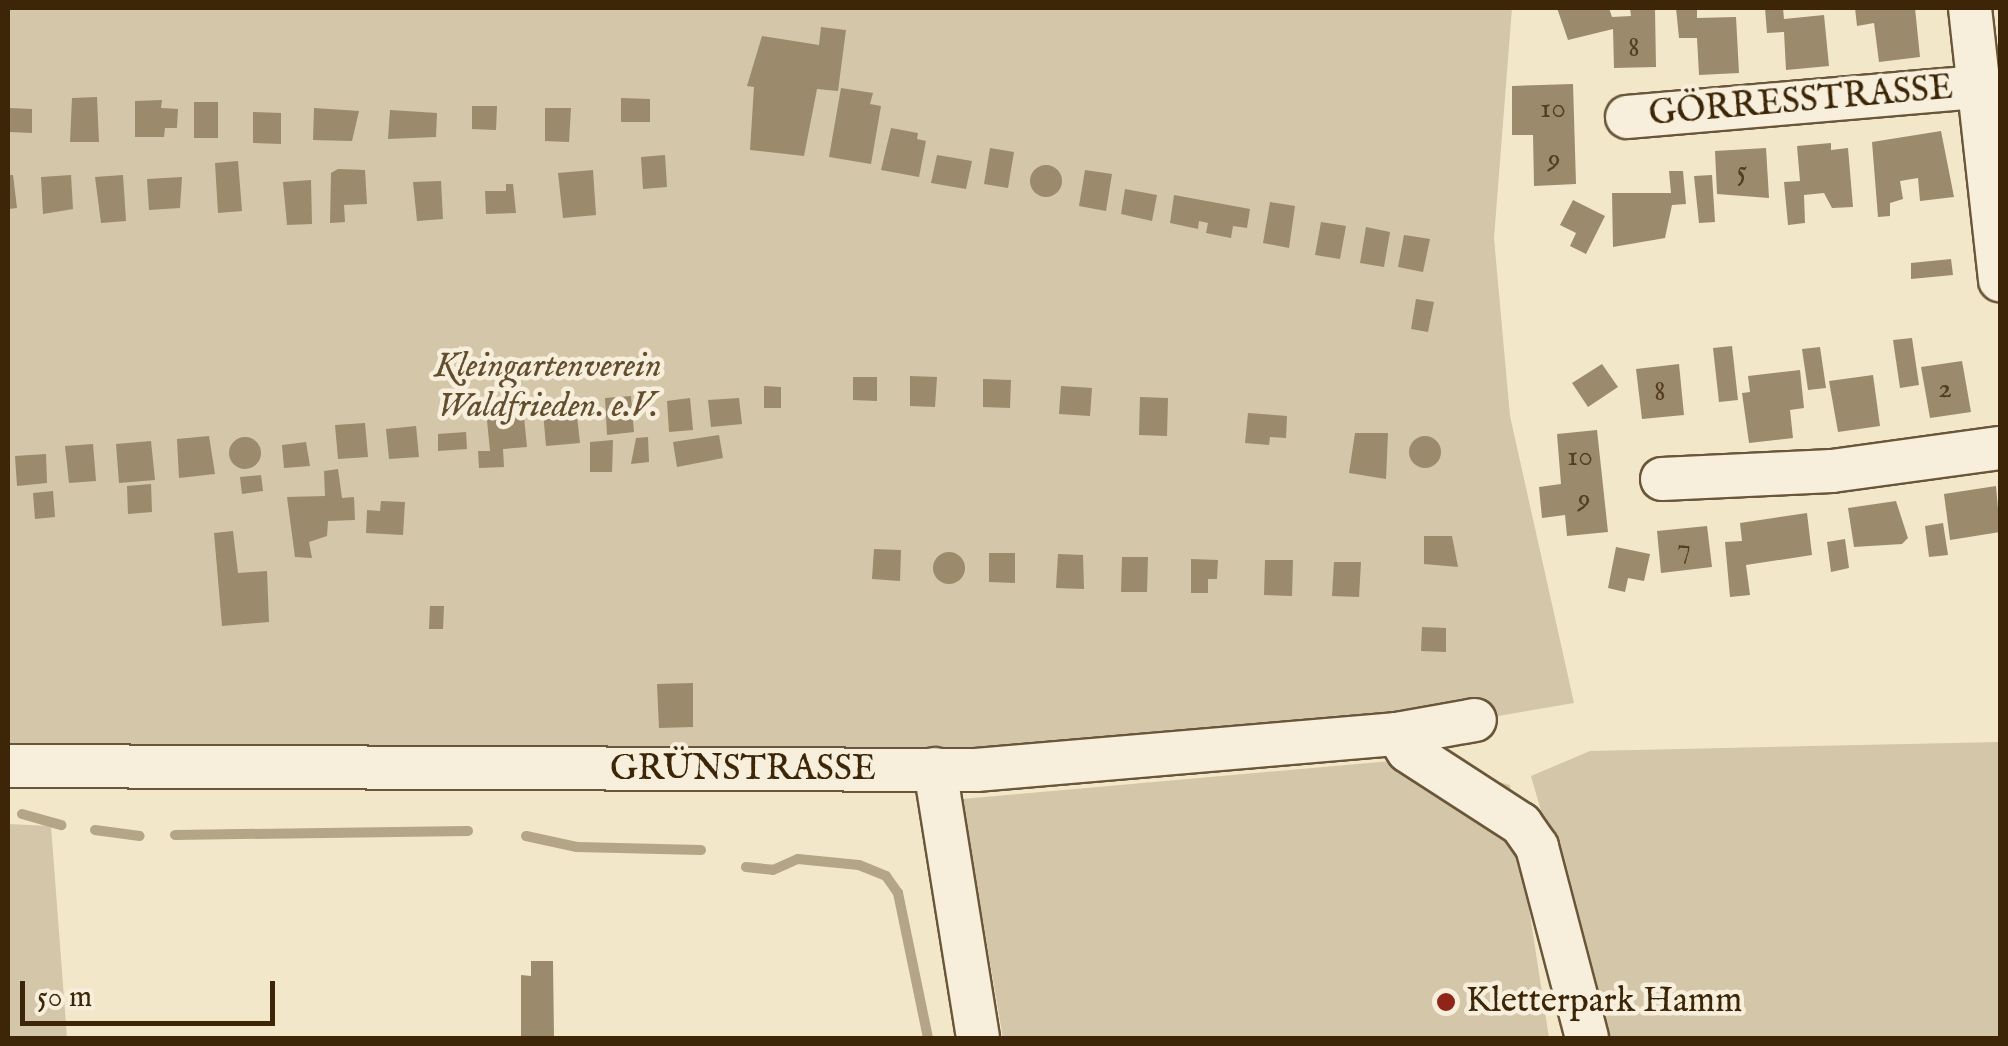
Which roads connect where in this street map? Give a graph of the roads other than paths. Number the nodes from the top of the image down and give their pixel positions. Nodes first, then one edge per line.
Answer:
1 (1970, 8) edge
2 (1976, 87) junction
3 (1627, 116) dead end
4 (2000, 280) edge
5 (2000, 448) edge
6 (1662, 479) dead end
7 (1475, 720) dead end
8 (1397, 734) junction
9 (8, 766) edge
10 (935, 769) junction
11 (978, 1038) edge
12 (1588, 1038) edge

1 - 2 street
2 - 3 street, GÖRRESSTRASSE
2 - 4 street
5 - 6 street
7 - 8 street, GRÜNSTRASSE
8 - 10 street, GRÜNSTRASSE
8 - 12 street
9 - 10 street, GRÜNSTRASSE
10 - 11 street

